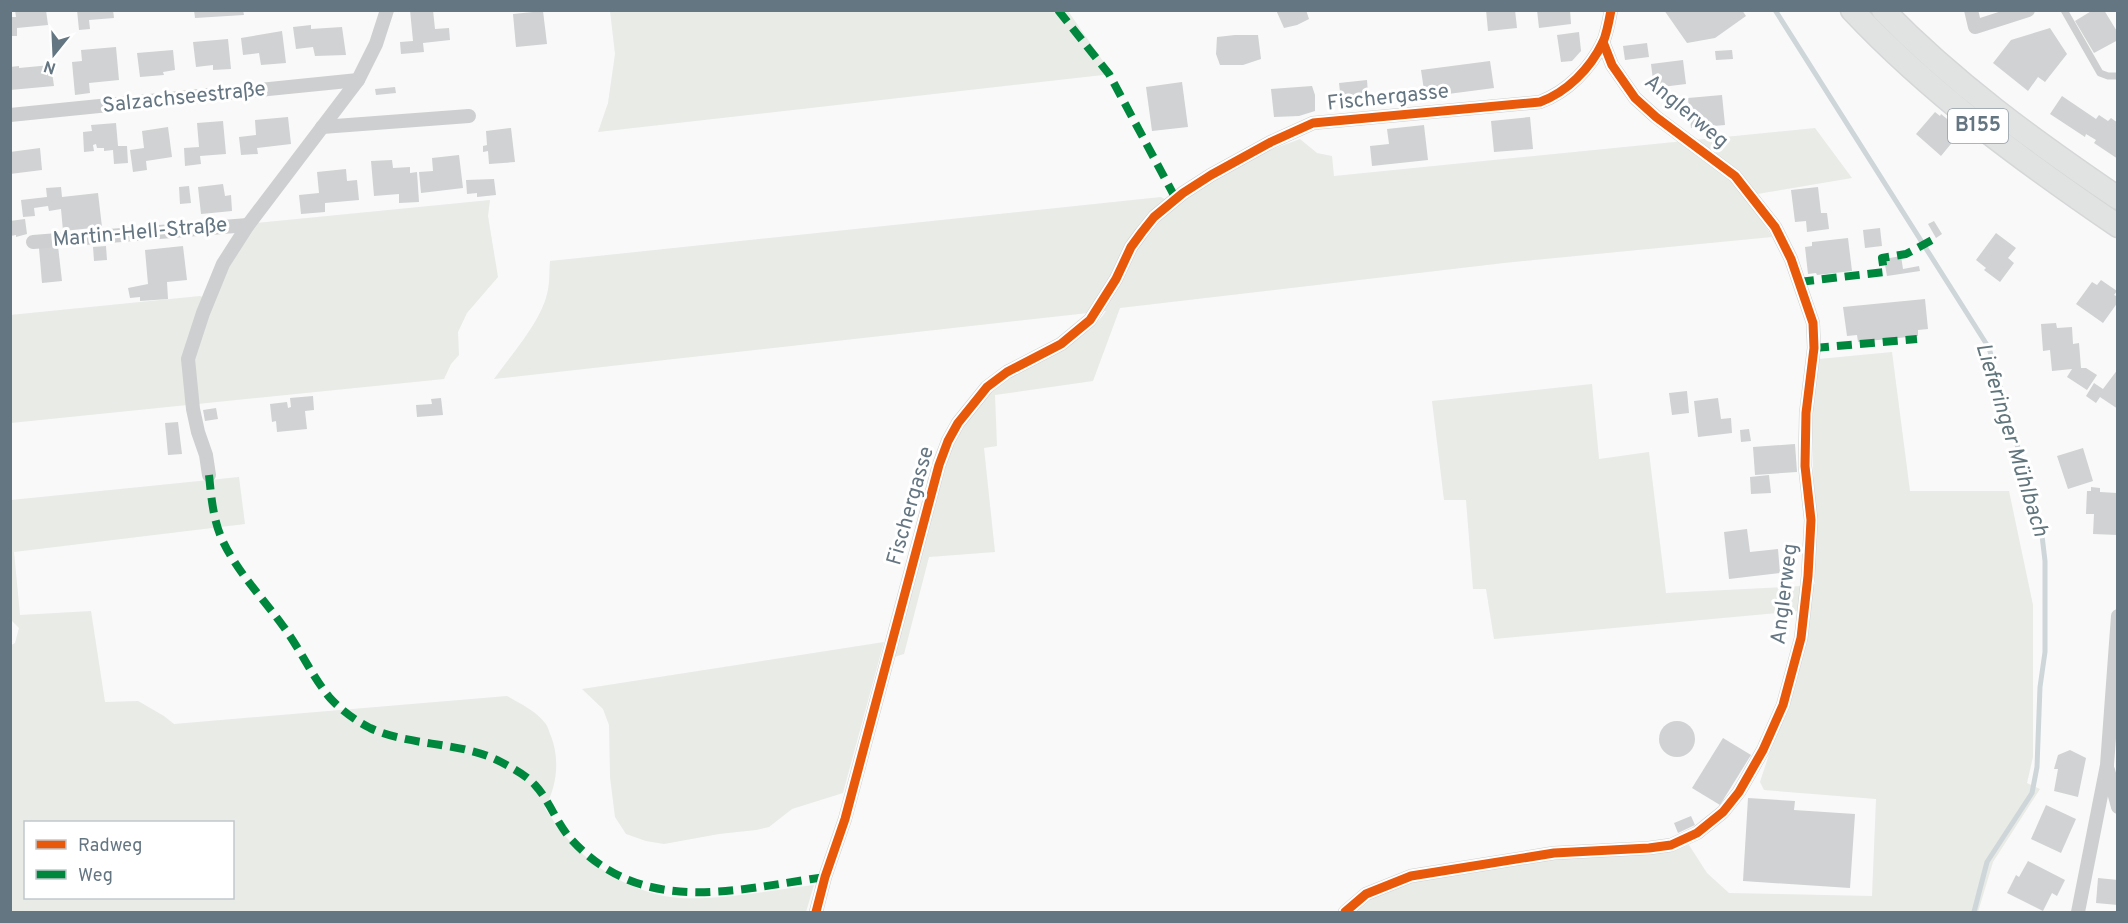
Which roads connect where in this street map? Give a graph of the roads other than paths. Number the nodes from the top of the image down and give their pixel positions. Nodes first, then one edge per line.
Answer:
1 (387, 10) edge
2 (1611, 10) edge
3 (1852, 10) edge
4 (1883, 10) edge
5 (1971, 10) edge
6 (2028, 10) edge
7 (2064, 10) edge
8 (1603, 42) junction
9 (2118, 76) edge
10 (358, 80) junction
11 (10, 116) edge
12 (469, 116) dead end
13 (322, 127) junction
14 (2118, 198) edge
15 (248, 225) junction
16 (2118, 226) edge
17 (33, 242) dead end
18 (209, 475) dead end
19 (2118, 616) edge
20 (2106, 765) junction
21 (2118, 807) edge
22 (816, 912) edge
23 (1345, 912) edge
24 (2078, 912) edge

1 - 10 street, Martin-Hell-Straße
2 - 8 street, Fischergasse
3 - 16 main road, B155
4 - 14 main road, B155
5 - 6 street
7 - 9 lane
8 - 22 street, Fischergasse
8 - 23 street, Anglerweg
10 - 11 street, Salzachseestraße
10 - 13 street, Martin-Hell-Straße
12 - 13 street
13 - 15 street, Martin-Hell-Straße
15 - 17 street, Martin-Hell-Straße
15 - 18 street, Martin-Hell-Straße
19 - 20 street
20 - 21 street
20 - 24 street

